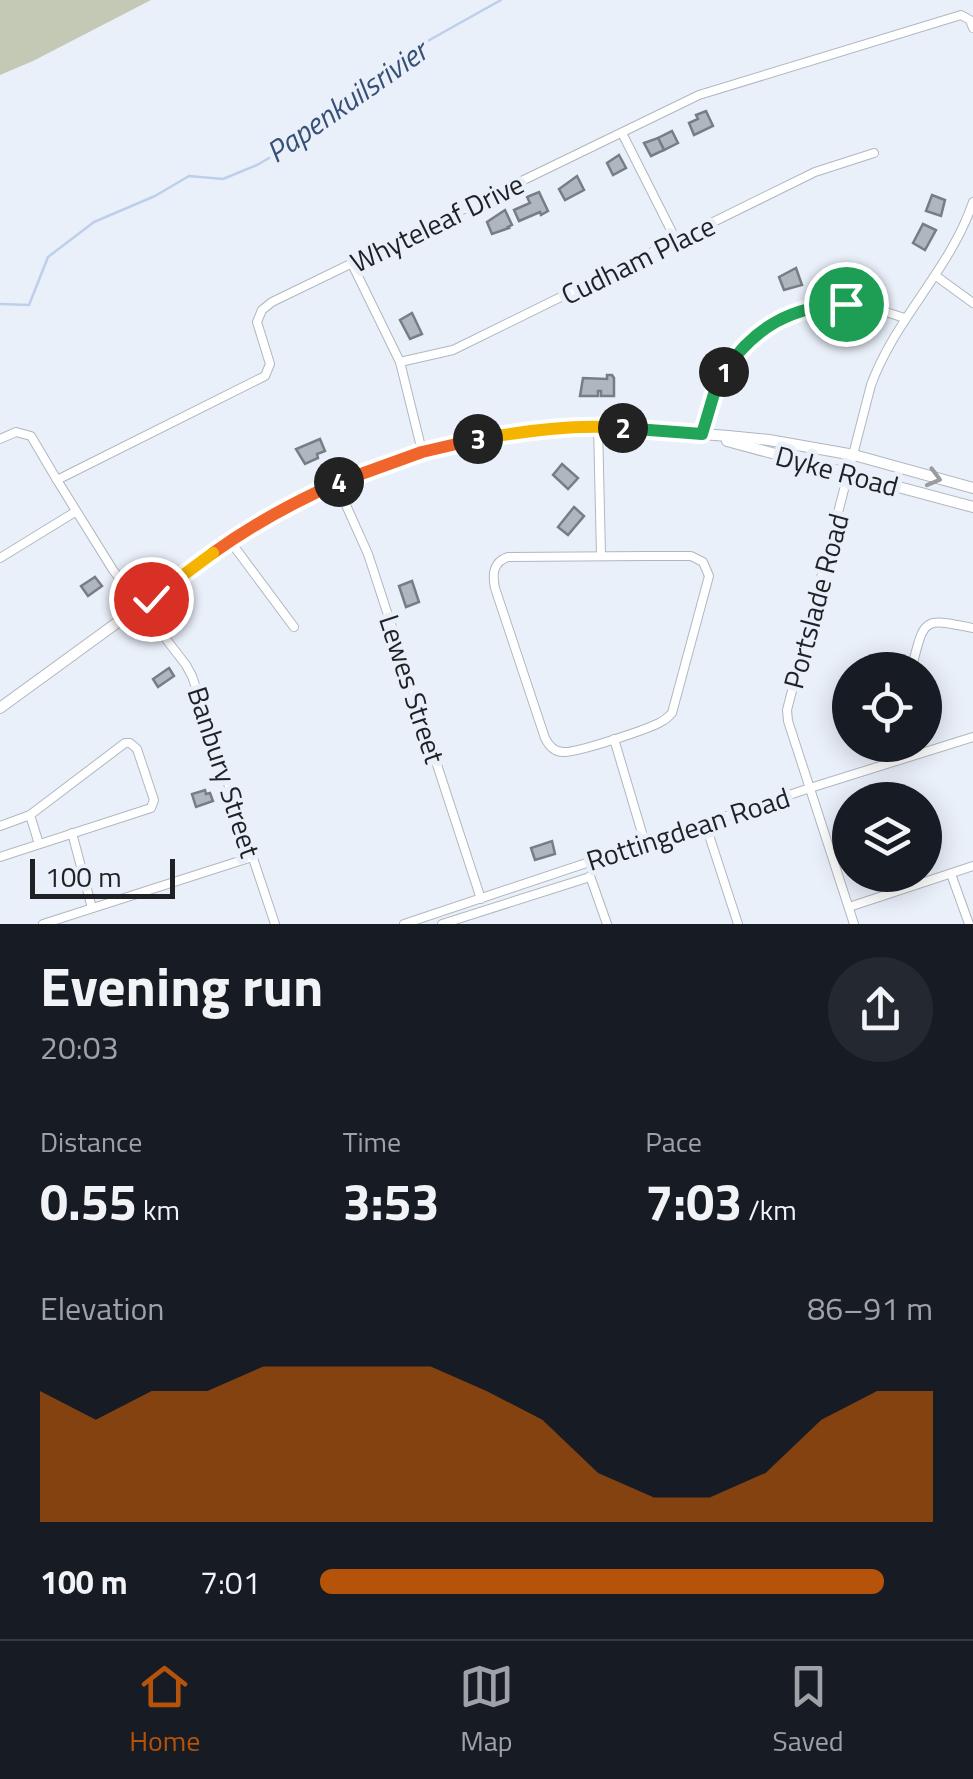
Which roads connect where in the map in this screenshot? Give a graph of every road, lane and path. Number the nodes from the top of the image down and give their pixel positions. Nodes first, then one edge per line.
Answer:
1 (973, 28) edge
2 (622, 132) junction
3 (874, 152) dead end
4 (973, 202) edge
5 (676, 242) junction
6 (352, 264) junction
7 (936, 276) junction
8 (973, 303) edge
9 (905, 318) junction
10 (400, 362) junction
11 (598, 426) junction
12 (702, 434) junction
13 (0, 439) edge
14 (422, 452) junction
15 (854, 455) junction
16 (848, 475) junction
17 (57, 480) junction
18 (336, 483) junction
19 (973, 488) edge
20 (973, 508) edge
21 (75, 512) junction
22 (230, 541) junction
23 (600, 555) junction
24 (0, 558) edge
25 (142, 606) junction
26 (294, 627) dead end
27 (973, 628) edge
28 (916, 652) edge
29 (0, 708) edge
30 (973, 737) edge
31 (614, 738) junction
32 (942, 747) edge
33 (893, 762) edge
34 (810, 788) junction
35 (30, 815) junction
36 (704, 823) junction
37 (0, 826) edge
38 (72, 834) junction
39 (645, 843) junction
40 (39, 844) junction
41 (252, 856) junction
42 (0, 857) edge
43 (586, 862) junction
44 (973, 866) edge
45 (951, 874) junction
46 (590, 877) junction
47 (481, 898) junction
48 (849, 907) junction
49 (92, 908) junction
50 (43, 924) edge
51 (276, 924) edge
52 (404, 924) edge
53 (442, 924) edge
54 (607, 924) edge
55 (738, 924) edge
56 (854, 924) edge
57 (969, 924) edge

1 - 2 street, Whyteleaf Drive
2 - 5 street
2 - 6 street, Whyteleaf Drive
3 - 5 street, Cudham Place
4 - 7 street, Portslade Road
5 - 10 street, Cudham Place
6 - 10 street
6 - 17 street, Whyteleaf Drive
7 - 8 street
7 - 9 street, Portslade Road
9 - 12 street
9 - 15 street, Portslade Road
10 - 14 street
11 - 12 street, Dyke Road
11 - 14 street, Dyke Road
11 - 23 street
12 - 15 street, Dyke Road
12 - 16 street, Dyke Road
13 - 17 street
14 - 18 street, Dyke Road
15 - 16 street, Portslade Road
15 -> 19 street, Dyke Road
16 - 20 street, Dyke Road
16 - 34 street, Portslade Road
17 - 21 street, Banbury Street
18 - 22 street, Dyke Road
18 - 47 street, Lewes Street
21 - 24 street
21 - 25 street, Banbury Street
22 - 25 street, Dyke Road
22 - 26 street
23 - 31 street
23 - 31 street
25 - 29 street, Dyke Road
25 - 41 street, Banbury Street
27 - 28 street
30 - 32 street, Rottingdean Road
31 - 39 street
33 - 34 street, Rottingdean Road
34 - 36 street, Rottingdean Road
34 - 48 street, Portslade Road
35 - 37 street
35 - 38 street
35 - 40 street
36 - 39 street, Rottingdean Road
36 - 55 street
38 - 40 street
38 - 49 street
39 - 43 street, Rottingdean Road
40 - 42 street
41 - 49 street
41 - 51 street, Banbury Street
43 - 46 street
43 - 47 street, Rottingdean Road
44 - 45 street
45 - 48 street
45 - 57 street
46 - 53 street
46 - 54 street
47 - 52 street, Rottingdean Road
48 - 56 street, Portslade Road
49 - 50 street

